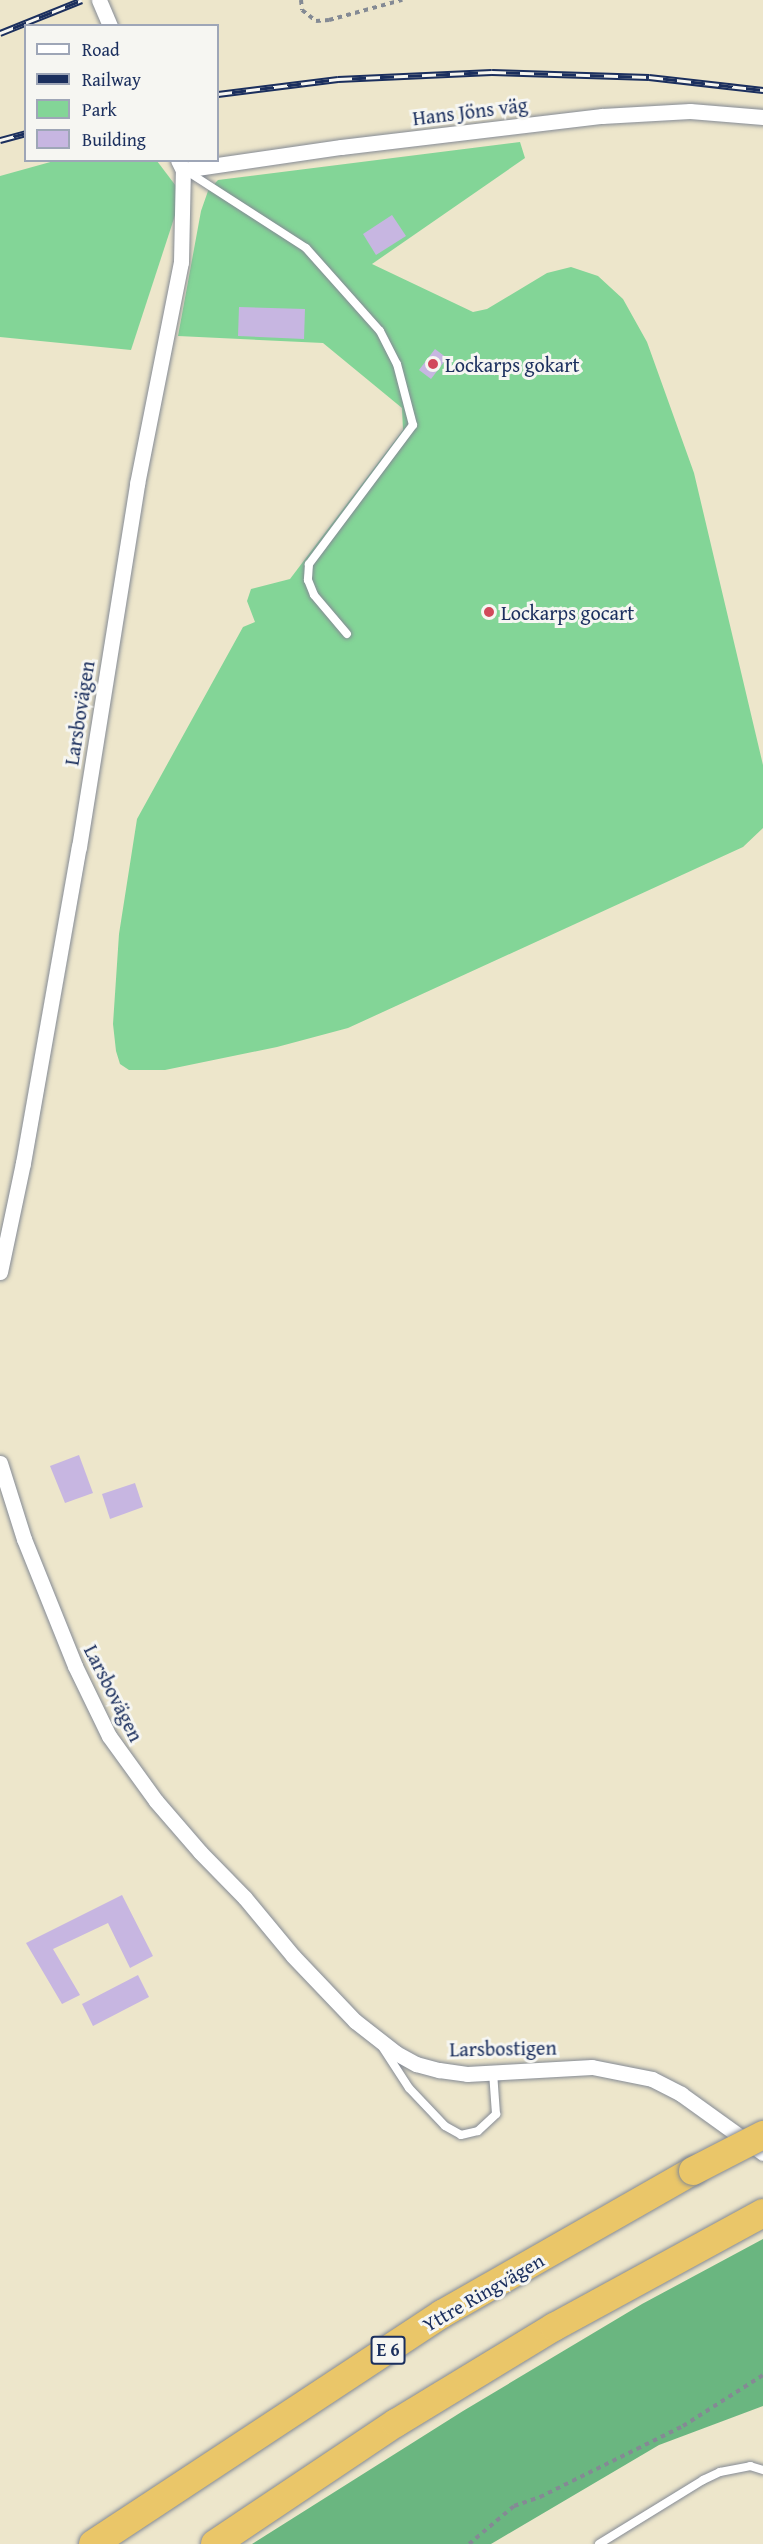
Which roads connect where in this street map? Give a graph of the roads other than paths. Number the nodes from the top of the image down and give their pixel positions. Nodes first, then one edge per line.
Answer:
1 (99, 0) edge
2 (109, 24) edge
3 (763, 117) edge
4 (219, 161) edge
5 (208, 162) edge
6 (181, 165) edge
7 (347, 634) dead end
8 (0, 1272) edge
9 (0, 1463) edge
10 (252, 1906) joint
11 (377, 2040) junction
12 (493, 2072) junction
13 (763, 2135) edge
14 (763, 2152) edge
15 (752, 2219) edge
16 (763, 2470) edge
17 (93, 2544) edge
18 (215, 2544) edge
19 (599, 2544) edge

1 - 2 street
3 - 4 street, Hans Jöns väg
5 - 6 street, Hans Jöns väg
6 - 7 lane
6 - 8 street, Larsbovägen
9 - 10 street, Larsbovägen
10 - 11 street, Larsbostigen
11 - 12 street, Larsbostigen
11 - 12 lane
12 - 14 street, Larsbostigen
13 - 17 highway, Yttre Ringvägen / E 6, bridge
15 - 18 highway
16 - 19 lane

